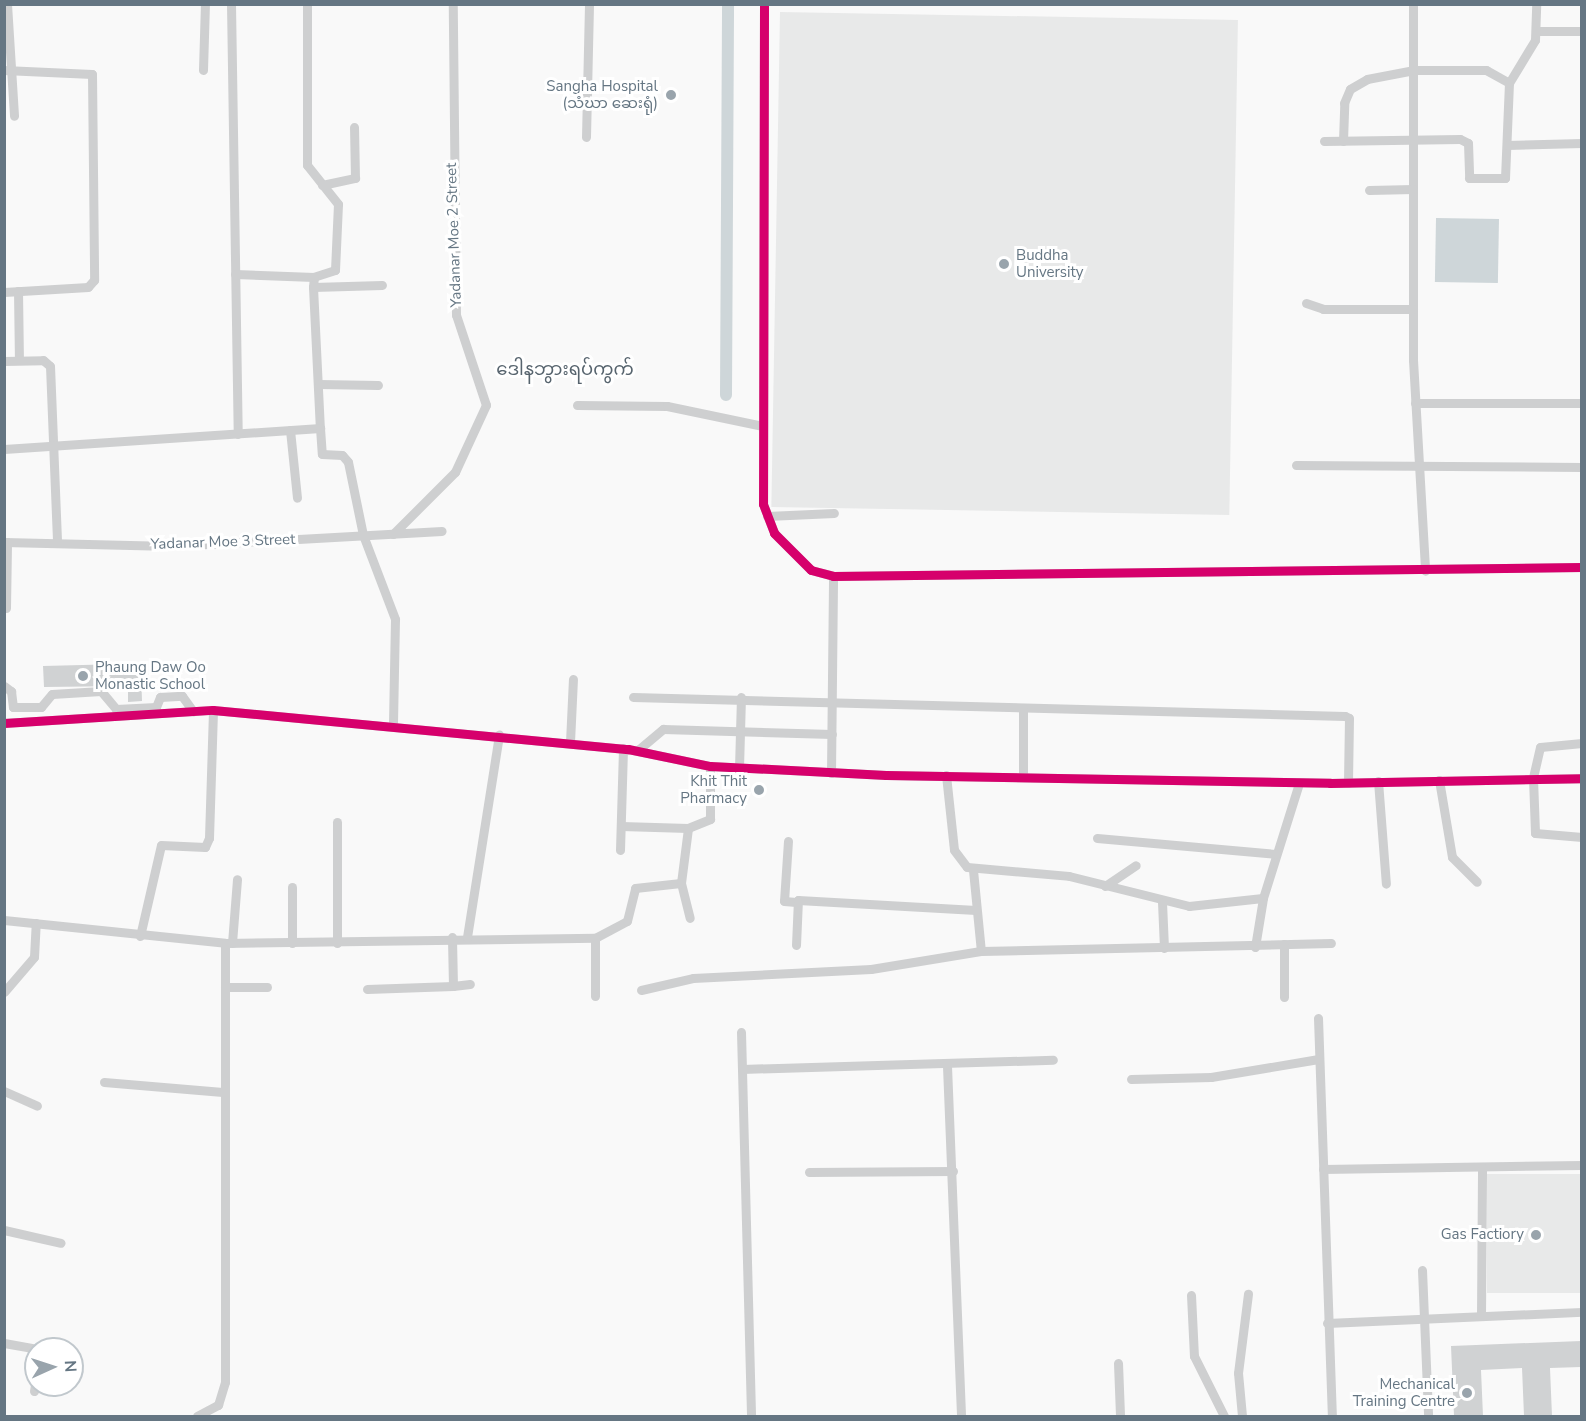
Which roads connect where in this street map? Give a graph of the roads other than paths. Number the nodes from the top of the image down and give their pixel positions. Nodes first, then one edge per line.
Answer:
1 (7, 4) edge
2 (205, 4) edge
3 (231, 4) edge
4 (307, 4) edge
5 (453, 4) edge
6 (589, 4) edge
7 (764, 4) edge
8 (1413, 4) edge
9 (1536, 4) edge
10 (1536, 31) junction
11 (1581, 32) edge
12 (9, 70) edge
13 (203, 70) dead end
14 (1414, 70) junction
15 (1509, 83) junction
16 (14, 116) dead end
17 (354, 127) dead end
18 (586, 137) dead end
19 (1414, 139) junction
20 (1324, 141) dead end
21 (1343, 141) junction
22 (1581, 143) edge
23 (1507, 145) junction
24 (322, 185) junction
25 (1413, 189) junction
26 (1369, 190) dead end
27 (235, 274) junction
28 (314, 282) junction
29 (382, 285) dead end
30 (18, 291) junction
31 (4, 292) edge
32 (1306, 303) dead end
33 (1413, 309) junction
34 (19, 360) junction
35 (4, 361) edge
36 (319, 384) junction
37 (378, 385) dead end
38 (1415, 402) junction
39 (1581, 403) edge
40 (576, 405) dead end
41 (764, 426) junction
42 (320, 428) junction
43 (290, 430) junction
44 (238, 434) junction
45 (55, 444) junction
46 (4, 449) edge
47 (1296, 465) dead end
48 (1418, 466) junction
49 (1581, 467) edge
50 (297, 498) dead end
51 (834, 513) dead end
52 (766, 516) junction
53 (442, 531) dead end
54 (393, 534) junction
55 (363, 535) junction
56 (6, 542) edge
57 (57, 542) junction
58 (1581, 567) edge
59 (1425, 571) junction
60 (833, 576) junction
61 (6, 608) dead end
62 (573, 679) dead end
63 (4, 686) edge
64 (633, 697) dead end
65 (741, 697) junction
66 (834, 702) junction
67 (1023, 708) junction
68 (213, 710) junction
69 (193, 711) junction
70 (4, 723) edge
71 (393, 726) junction
72 (740, 731) junction
73 (832, 734) junction
74 (499, 735) junction
75 (570, 742) junction
76 (1581, 743) edge
77 (623, 748) junction
78 (638, 750) junction
79 (710, 766) junction
80 (739, 768) junction
81 (831, 773) junction
82 (946, 775) junction
83 (1023, 777) junction
84 (1533, 778) junction
85 (1581, 778) edge
86 (1439, 780) junction
87 (1378, 781) junction
88 (1299, 783) junction
89 (1348, 783) junction
90 (337, 822) dead end
91 (621, 826) junction
92 (688, 828) junction
93 (1581, 837) edge
94 (1097, 838) dead end
95 (788, 841) dead end
96 (620, 850) dead end
97 (1275, 854) junction
98 (1136, 865) dead end
99 (974, 870) junction
100 (237, 879) dead end
101 (1477, 882) dead end
102 (681, 883) junction
103 (1386, 884) dead end
104 (1105, 886) junction
105 (292, 887) dead end
106 (1263, 898) junction
107 (796, 902) junction
108 (1162, 902) junction
109 (976, 910) junction
110 (690, 918) dead end
111 (4, 921) edge
112 (36, 923) junction
113 (140, 936) junction
114 (452, 937) junction
115 (467, 937) junction
116 (595, 938) junction
117 (229, 943) junction
118 (292, 943) junction
119 (337, 943) junction
120 (1331, 943) dead end
121 (1284, 944) junction
122 (796, 945) dead end
123 (1255, 947) junction
124 (1164, 948) junction
125 (981, 951) junction
126 (470, 984) dead end
127 (453, 986) junction
128 (225, 987) junction
129 (267, 987) dead end
130 (367, 989) dead end
131 (640, 990) dead end
132 (4, 992) edge
133 (595, 996) dead end
134 (1284, 997) dead end
135 (1318, 1018) dead end
136 (741, 1032) dead end
137 (1318, 1059) junction
138 (1053, 1060) dead end
139 (946, 1066) junction
140 (742, 1069) junction
141 (1131, 1079) dead end
142 (104, 1082) dead end
143 (4, 1091) edge
144 (223, 1092) junction
145 (37, 1106) dead end
146 (1581, 1165) edge
147 (1482, 1168) junction
148 (1323, 1170) junction
149 (953, 1171) junction
150 (809, 1172) dead end
151 (4, 1230) edge
152 (61, 1244) dead end
153 (1422, 1270) dead end
154 (1248, 1294) dead end
155 (1191, 1296) dead end
156 (1581, 1312) edge
157 (1481, 1316) junction
158 (1424, 1319) junction
159 (1327, 1323) junction
160 (4, 1343) edge
161 (24, 1347) edge
162 (1118, 1363) dead end
163 (196, 1416) edge
164 (751, 1416) edge
165 (961, 1416) edge
166 (1120, 1416) edge
167 (1224, 1416) edge
168 (1242, 1416) edge
169 (1332, 1416) edge
170 (1428, 1416) edge

1 - 12 street
2 - 13 street
3 - 27 street
4 - 24 street
5 - 54 street, Yadanar Moe 2 Street
6 - 18 street
7 - 41 street
8 - 14 street
9 - 10 street
10 - 11 street
10 - 15 street
12 - 16 street
12 - 30 street
14 - 15 street
14 - 19 street
14 - 21 street
15 - 23 street
17 - 24 street
19 - 21 street
19 - 23 street
19 - 25 street
20 - 21 street
22 - 23 street
24 - 28 street
25 - 26 street
25 - 33 street
27 - 28 street
27 - 44 street
28 - 29 street
28 - 36 street
30 - 31 street
30 - 34 street
32 - 33 street
33 - 38 street
34 - 35 street
34 - 45 street
36 - 37 street
36 - 42 street
38 - 39 street
38 - 48 street
40 - 41 street
41 - 52 street
42 - 43 street
42 - 55 street
43 - 44 street
43 - 50 street
44 - 45 street
45 - 46 street
45 - 57 street
47 - 48 street
48 - 49 street
48 - 59 street
51 - 52 street
52 - 60 street
53 - 54 street, Yadanar Moe 3 Street
54 - 55 street, Yadanar Moe 3 Street
55 - 57 street, Yadanar Moe 3 Street
55 - 71 street
56 - 57 street, Yadanar Moe 3 Street
56 - 61 street
58 - 59 street
59 - 60 street
60 - 66 street
62 - 75 street
63 - 69 street
64 - 65 street
65 - 66 street
65 - 72 street
66 - 67 street
66 - 73 street
67 - 83 street
67 - 89 street
68 - 69 street
68 - 71 street
68 - 113 street
69 - 70 street
71 - 74 street
72 - 73 street
72 - 78 street
72 - 80 street
73 - 81 street
74 - 75 street
74 - 115 street
75 - 77 street
76 - 84 street
77 - 78 street
77 - 91 street
78 - 79 street
79 - 80 street
79 - 92 street
80 - 81 street
81 - 82 street
82 - 83 street
82 - 99 street
83 - 88 street
84 - 85 street
84 - 86 street
84 - 93 street
86 - 87 street
86 - 101 street
87 - 89 street
87 - 103 street
88 - 89 street
88 - 97 street
90 - 119 street
91 - 92 street
91 - 96 street
92 - 102 street
94 - 97 street
95 - 107 street
97 - 106 street
98 - 104 street
99 - 104 street
99 - 109 street
100 - 117 street
102 - 110 street
102 - 116 street
104 - 108 street
105 - 118 street
106 - 108 street
106 - 123 street
107 - 109 street
107 - 122 street
108 - 124 street
109 - 125 street
111 - 112 street
112 - 113 street
112 - 132 street
113 - 117 street
114 - 115 street
114 - 119 street
114 - 127 street
115 - 116 street
116 - 133 street
117 - 118 street
117 - 128 street
118 - 119 street
120 - 121 street
121 - 123 street
121 - 134 street
123 - 124 street
124 - 125 street
125 - 131 street
126 - 127 street
127 - 130 street
128 - 129 street
128 - 144 street
135 - 137 street
136 - 140 street
137 - 141 street
137 - 148 street
138 - 139 street
139 - 140 street
139 - 149 street
140 - 164 street
142 - 144 street
143 - 145 street
144 - 163 street
146 - 147 street
147 - 148 street
147 - 157 street
148 - 159 street
149 - 150 street
149 - 165 street
151 - 152 street
153 - 158 street
154 - 168 street
155 - 167 street
156 - 157 street
157 - 158 street
158 - 159 street
158 - 170 street
159 - 169 street
160 - 161 street
162 - 166 street

